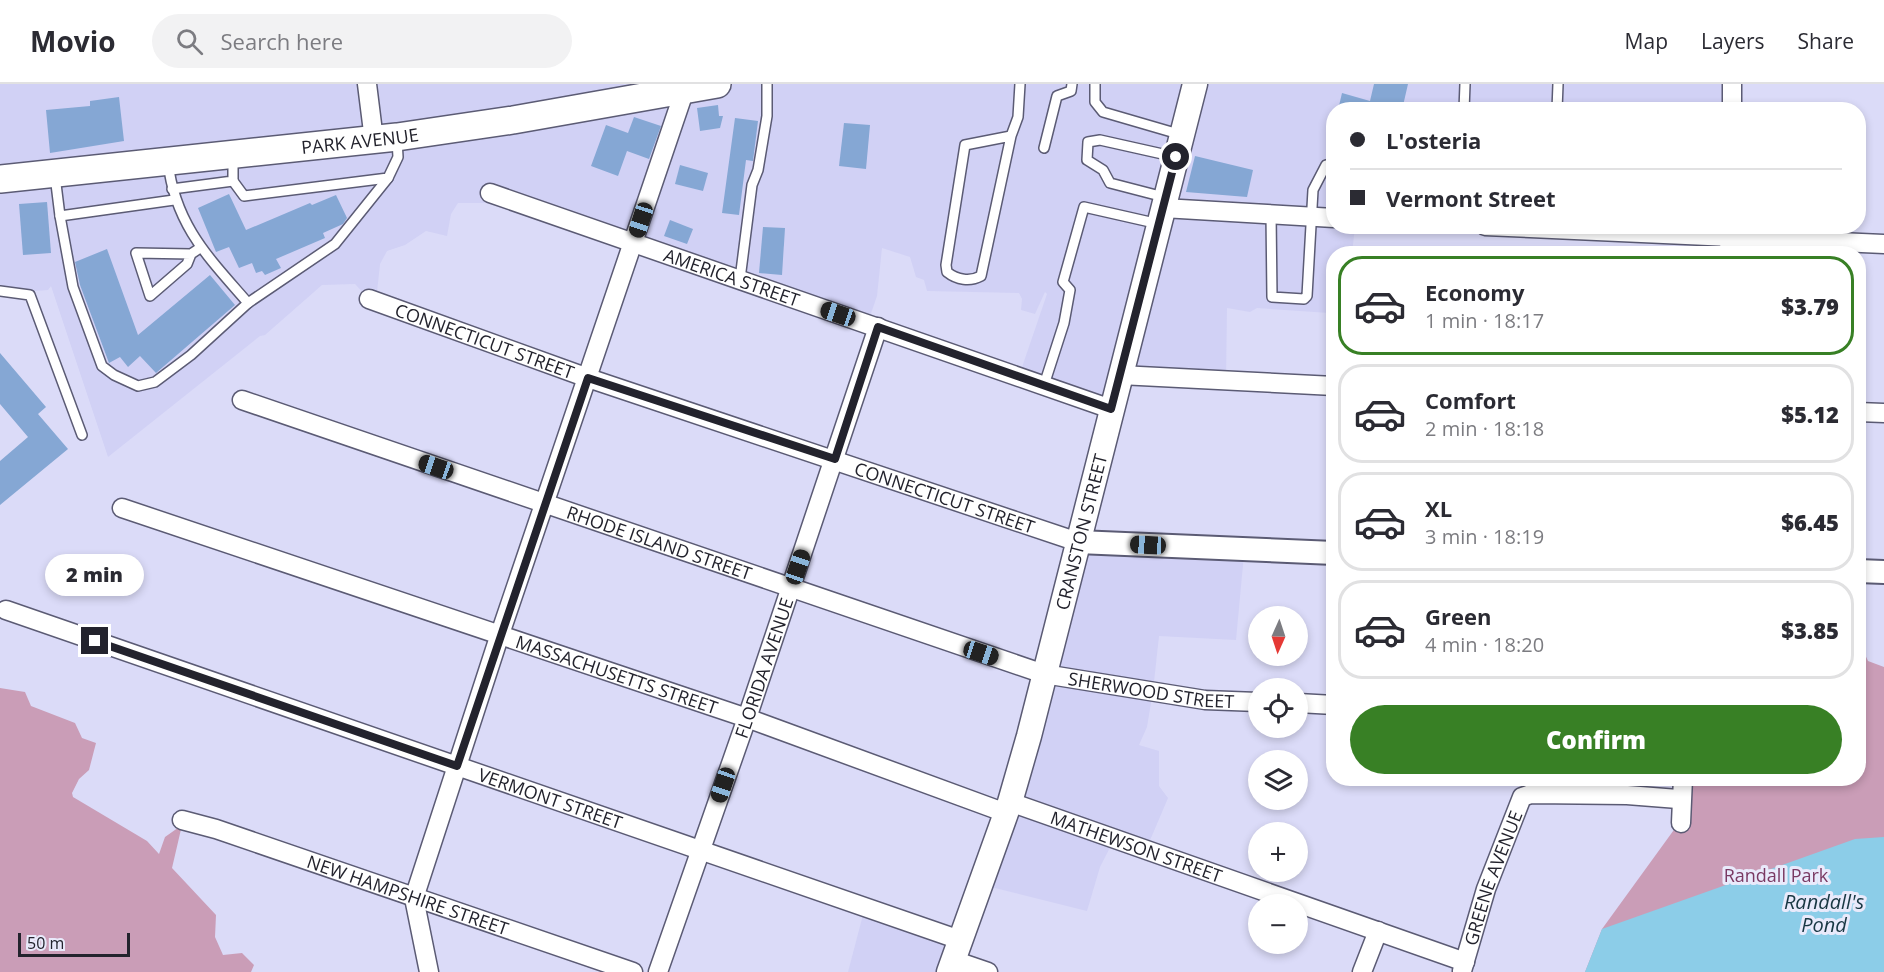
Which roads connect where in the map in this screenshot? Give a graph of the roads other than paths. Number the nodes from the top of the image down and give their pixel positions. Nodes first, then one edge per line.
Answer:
1 (367, 84) edge
2 (717, 84) edge
3 (767, 84) edge
4 (1020, 84) edge
5 (1072, 84) edge
6 (1095, 84) edge
7 (1195, 84) edge
8 (1465, 84) edge
9 (1557, 84) edge
10 (1732, 84) edge
11 (685, 89) junction
12 (1464, 102) edge
13 (1557, 102) edge
14 (1732, 102) edge
15 (1011, 135) junction
16 (385, 139) junction
17 (1179, 146) junction
18 (1044, 148) dead end
19 (167, 162) junction
20 (1326, 165) edge
21 (233, 169) junction
22 (55, 173) junction
23 (388, 178) junction
24 (0, 179) edge
25 (172, 189) junction
26 (490, 193) dead end
27 (174, 200) junction
28 (1163, 210) junction
29 (1271, 214) junction
30 (60, 216) junction
31 (1311, 216) junction
32 (1326, 217) edge
33 (1636, 234) edge
34 (1730, 239) edge
35 (634, 242) junction
36 (1884, 244) edge
37 (200, 248) junction
38 (191, 254) junction
39 (740, 279) junction
40 (0, 291) edge
41 (369, 299) dead end
42 (248, 303) junction
43 (878, 327) junction
44 (1120, 375) junction
45 (588, 378) junction
46 (1044, 385) junction
47 (1326, 386) edge
48 (242, 400) dead end
49 (1111, 409) junction
50 (1866, 412) edge
51 (1884, 413) edge
52 (82, 435) dead end
53 (835, 459) junction
54 (544, 505) junction
55 (122, 508) dead end
56 (1078, 542) junction
57 (1326, 553) edge
58 (1866, 571) edge
59 (1884, 572) edge
60 (791, 589) junction
61 (6, 610) dead end
62 (500, 634) junction
63 (1044, 674) junction
64 (1248, 702) edge
65 (1308, 704) edge
66 (1326, 705) edge
67 (747, 718) junction
68 (457, 766) junction
69 (1683, 786) edge
70 (1678, 799) dead end
71 (1008, 807) junction
72 (182, 820) dead end
73 (1681, 823) dead end
74 (700, 851) junction
75 (414, 898) junction
76 (1378, 931) junction
77 (954, 957) edge
78 (1463, 967) edge
79 (429, 972) edge
80 (633, 972) edge
81 (658, 972) edge
82 (988, 972) edge
83 (1362, 972) edge

1 - 16 street
2 - 11 main road, PARK AVENUE
3 - 39 lane
4 - 15 lane
5 - 18 lane
6 - 17 lane
7 - 17 main road, CRANSTON STREET
8 - 12 lane
9 - 13 lane
10 - 14 street
11 - 16 main road, PARK AVENUE
11 - 35 street
15 - 15 lane
16 - 21 main road, PARK AVENUE
16 - 23 lane
17 - 28 main road, CRANSTON STREET
17 - 28 lane
19 - 21 main road, PARK AVENUE
19 - 22 main road, PARK AVENUE
19 - 25 lane
20 - 31 lane
21 - 23 lane
21 - 25 lane
22 - 24 main road, PARK AVENUE
22 - 30 lane
23 - 42 lane
25 - 27 lane
26 - 35 street, AMERICA STREET
27 - 30 lane
27 - 37 lane
28 - 29 street
28 - 44 main road, CRANSTON STREET
28 - 46 lane
29 - 31 street
29 - 31 lane
30 - 42 lane
31 - 32 street
33 - 34 street
34 - 36 street
35 - 39 street, AMERICA STREET
35 - 45 street
37 - 38 lane
37 - 42 lane
38 - 38 lane
39 - 43 street, AMERICA STREET
40 - 52 lane
41 - 45 street, CONNECTICUT STREET
43 - 46 street, AMERICA STREET
43 - 53 street, FLORIDA AVENUE
44 - 47 street
44 - 49 main road, CRANSTON STREET
45 - 53 street, CONNECTICUT STREET
45 - 54 street
46 - 49 street, AMERICA STREET
48 - 54 street, RHODE ISLAND STREET
49 - 56 main road, CRANSTON STREET
50 - 51 street
53 - 56 street, CONNECTICUT STREET
53 - 60 street, FLORIDA AVENUE
54 - 60 street, RHODE ISLAND STREET
54 - 62 street
55 - 62 street, MASSACHUSETTS STREET
56 - 57 street
56 - 63 main road, CRANSTON STREET
58 - 59 street
60 - 63 street, RHODE ISLAND STREET
60 - 67 street, FLORIDA AVENUE
61 - 68 street, VERMONT STREET
62 - 67 street, MASSACHUSETTS STREET
62 - 68 street
63 - 64 street, SHERWOOD STREET
63 - 71 main road, CRANSTON STREET
65 - 66 street
67 - 71 street, MASSACHUSETTS STREET
67 - 74 street, FLORIDA AVENUE
68 - 74 street, VERMONT STREET
68 - 75 street
69 - 73 street
70 - 78 street, GREENE AVENUE
71 - 76 street, MATHEWSON STREET
71 - 77 main road, CRANSTON STREET
72 - 75 street, NEW HAMPSHIRE STREET
74 - 77 street, VERMONT STREET
74 - 81 street, FLORIDA AVENUE
75 - 79 street
75 - 80 street, NEW HAMPSHIRE STREET
76 - 78 street, MATHEWSON STREET
76 - 83 street
77 - 82 street, VERMONT STREET

